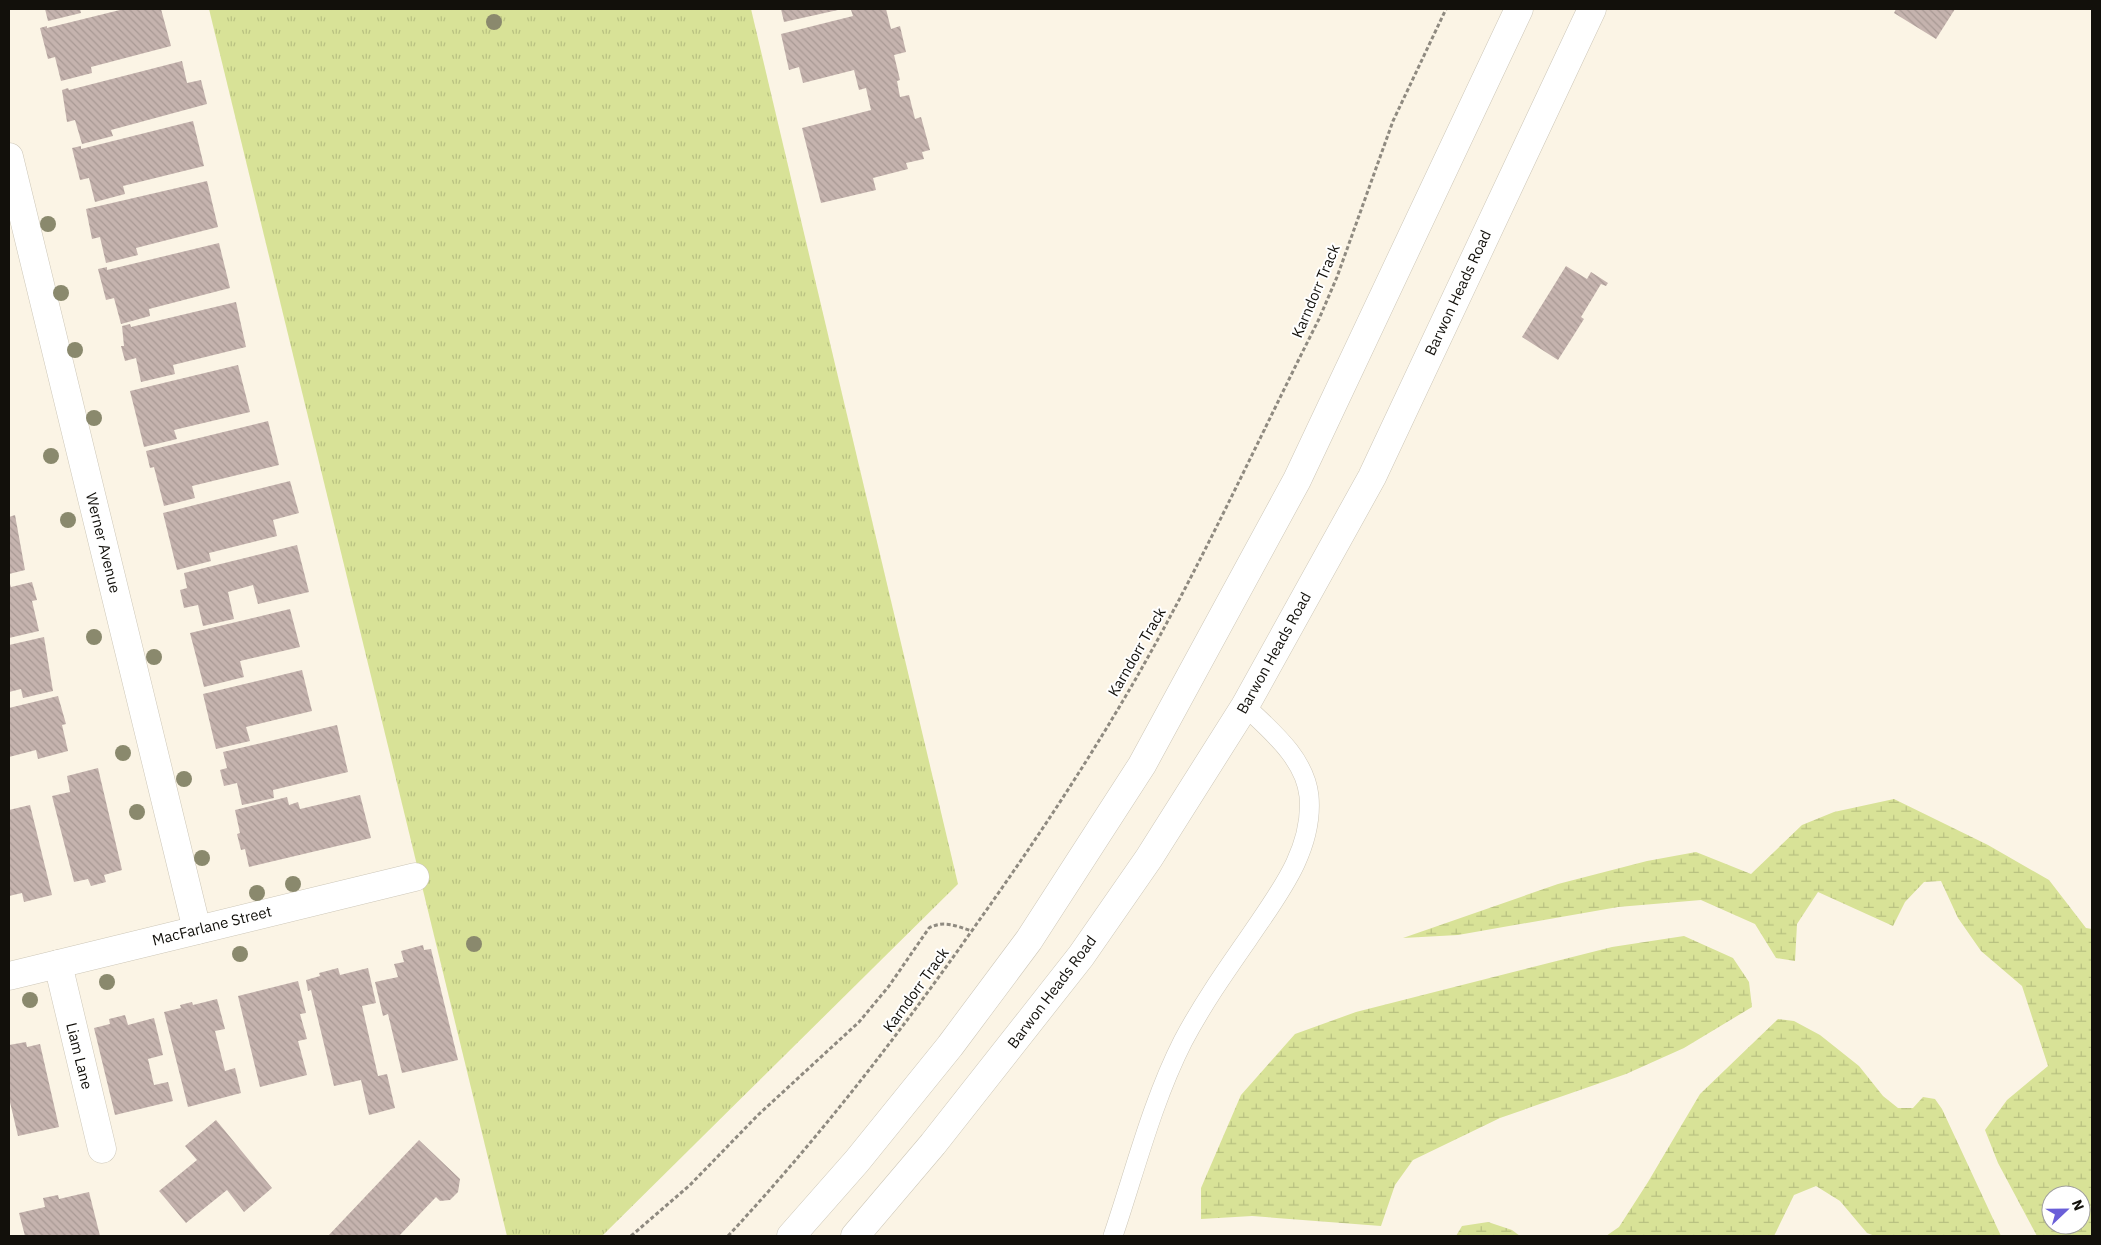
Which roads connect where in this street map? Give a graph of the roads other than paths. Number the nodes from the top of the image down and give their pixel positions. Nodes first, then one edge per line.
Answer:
1 (1520, 9) edge
2 (1592, 9) edge
3 (9, 157) edge
4 (1244, 706) junction
5 (415, 877) dead end
6 (197, 930) junction
7 (58, 964) junction
8 (9, 976) edge
9 (102, 1149) dead end
10 (791, 1236) edge
11 (855, 1236) edge
12 (1114, 1236) edge

1 - 10 main road
2 - 4 main road, Barwon Heads Road
3 - 6 main road, Werner Avenue
4 - 11 main road, Barwon Heads Road
4 - 12 lane
5 - 6 main road, MacFarlane Street
6 - 7 main road, MacFarlane Street
7 - 8 main road, MacFarlane Street
7 - 9 main road, Liam Lane

